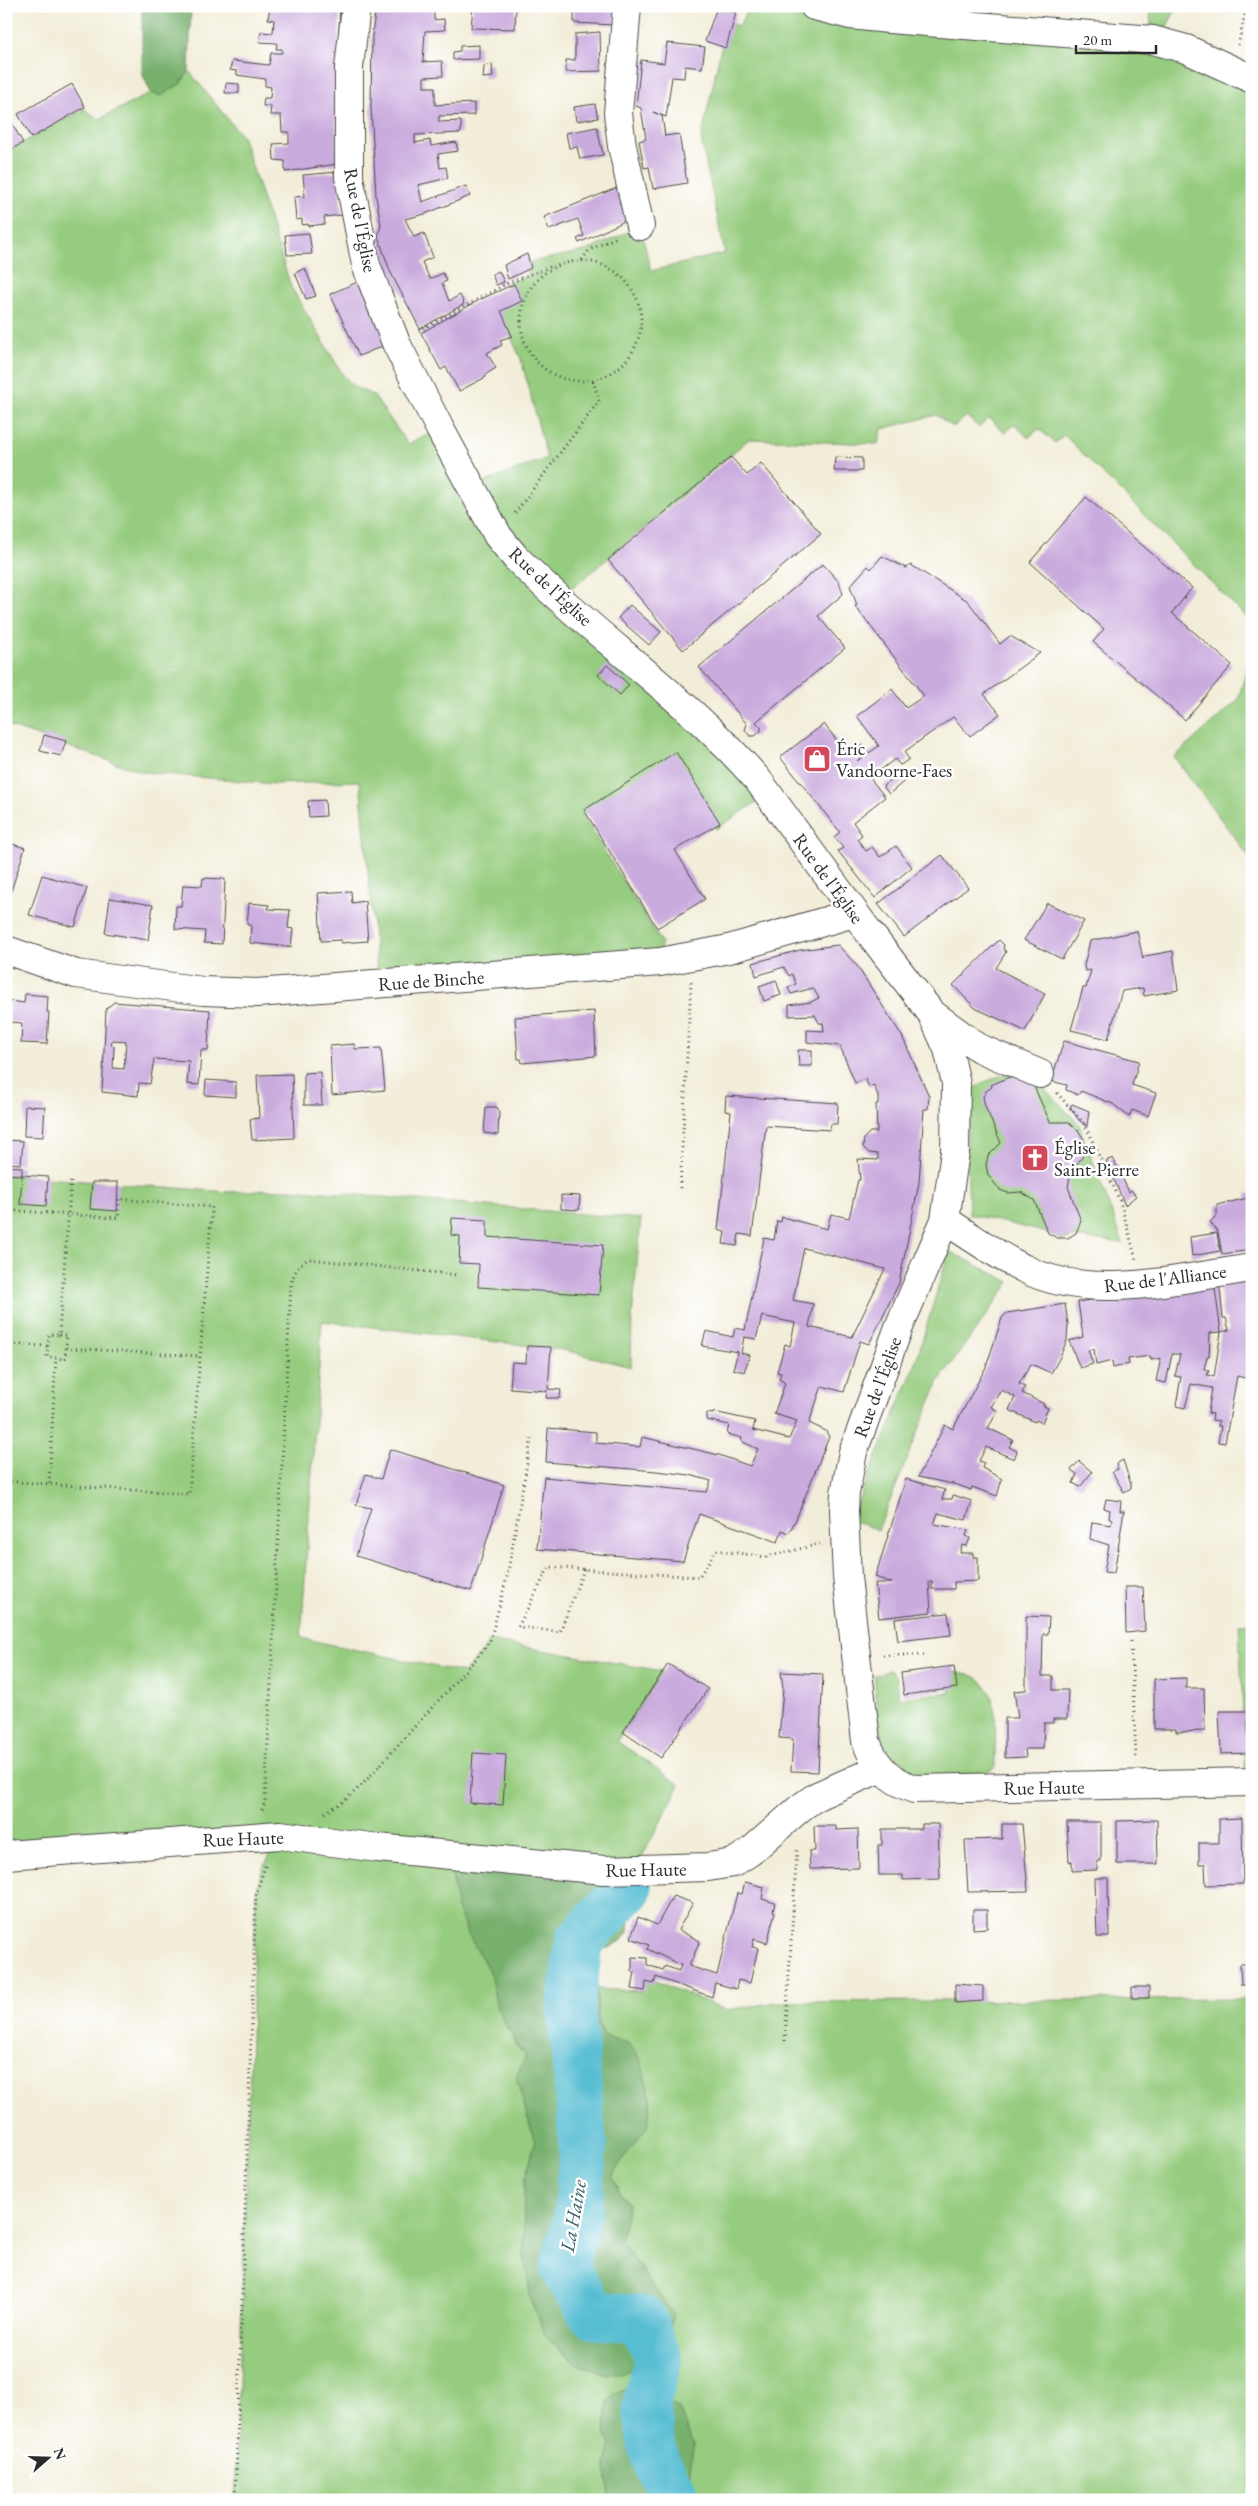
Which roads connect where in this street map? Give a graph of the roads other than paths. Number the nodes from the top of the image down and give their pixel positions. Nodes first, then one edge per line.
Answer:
1 (356, 6) edge
2 (626, 6) edge
3 (814, 6) edge
4 (1240, 74) edge
5 (640, 226) road end
6 (854, 913) junction
7 (6, 950) edge
8 (932, 1014) junction
9 (1040, 1074) road end
10 (945, 1220) junction
11 (1252, 1268) edge
12 (880, 1768) junction
13 (1252, 1782) edge
14 (6, 1855) edge

1 - 6 street, Rue de l'Église
2 - 5 street
3 - 4 street
6 - 7 street, Rue de Binche
6 - 8 street, Rue de l'Église
8 - 9 street, Rue de l'Église
8 - 10 street, Rue de l'Église
10 - 11 street, Rue de l'Alliance
10 - 12 street, Rue de l'Église
12 - 13 street, Rue Haute
12 - 14 street, Rue Haute

